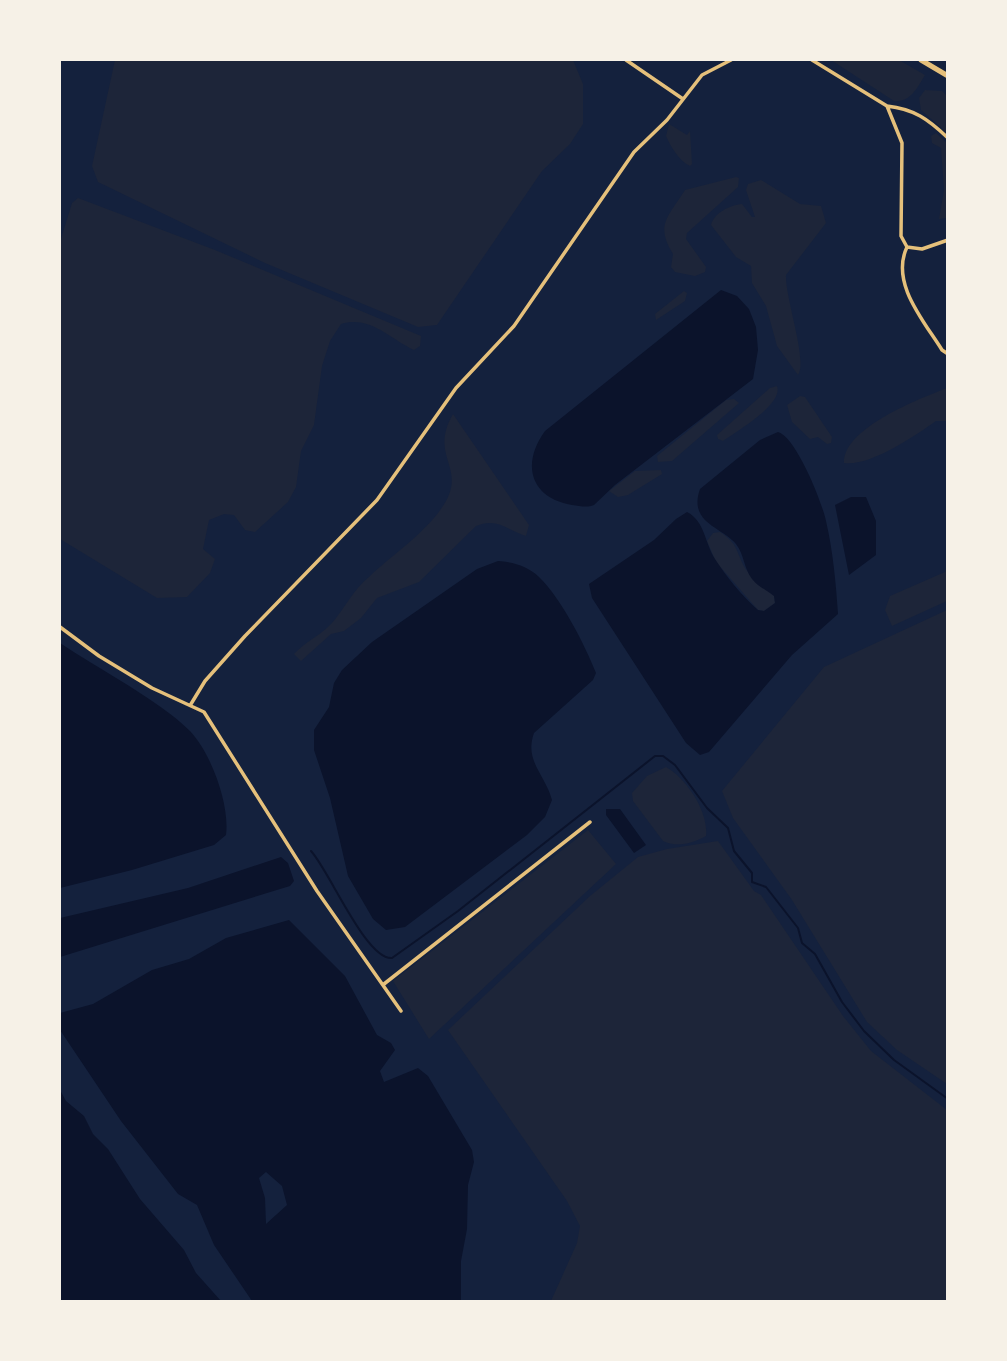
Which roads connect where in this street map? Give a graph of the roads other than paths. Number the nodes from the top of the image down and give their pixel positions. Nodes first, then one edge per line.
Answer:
1 (626, 60) edge
2 (731, 60) edge
3 (811, 60) edge
4 (921, 60) edge
5 (947, 76) edge
6 (683, 99) junction
7 (887, 106) junction
8 (947, 138) edge
9 (947, 240) edge
10 (907, 247) junction
11 (947, 355) edge
12 (60, 627) edge
13 (191, 704) junction
14 (590, 822) dead end
15 (384, 984) junction
16 (401, 1011) dead end

1 - 6 street
2 - 6 street
3 - 7 street
4 - 5 main road
6 - 13 street
7 - 8 street
7 - 10 street
9 - 10 street
10 - 11 street
12 - 13 street
13 - 15 street
14 - 15 street
15 - 16 street

